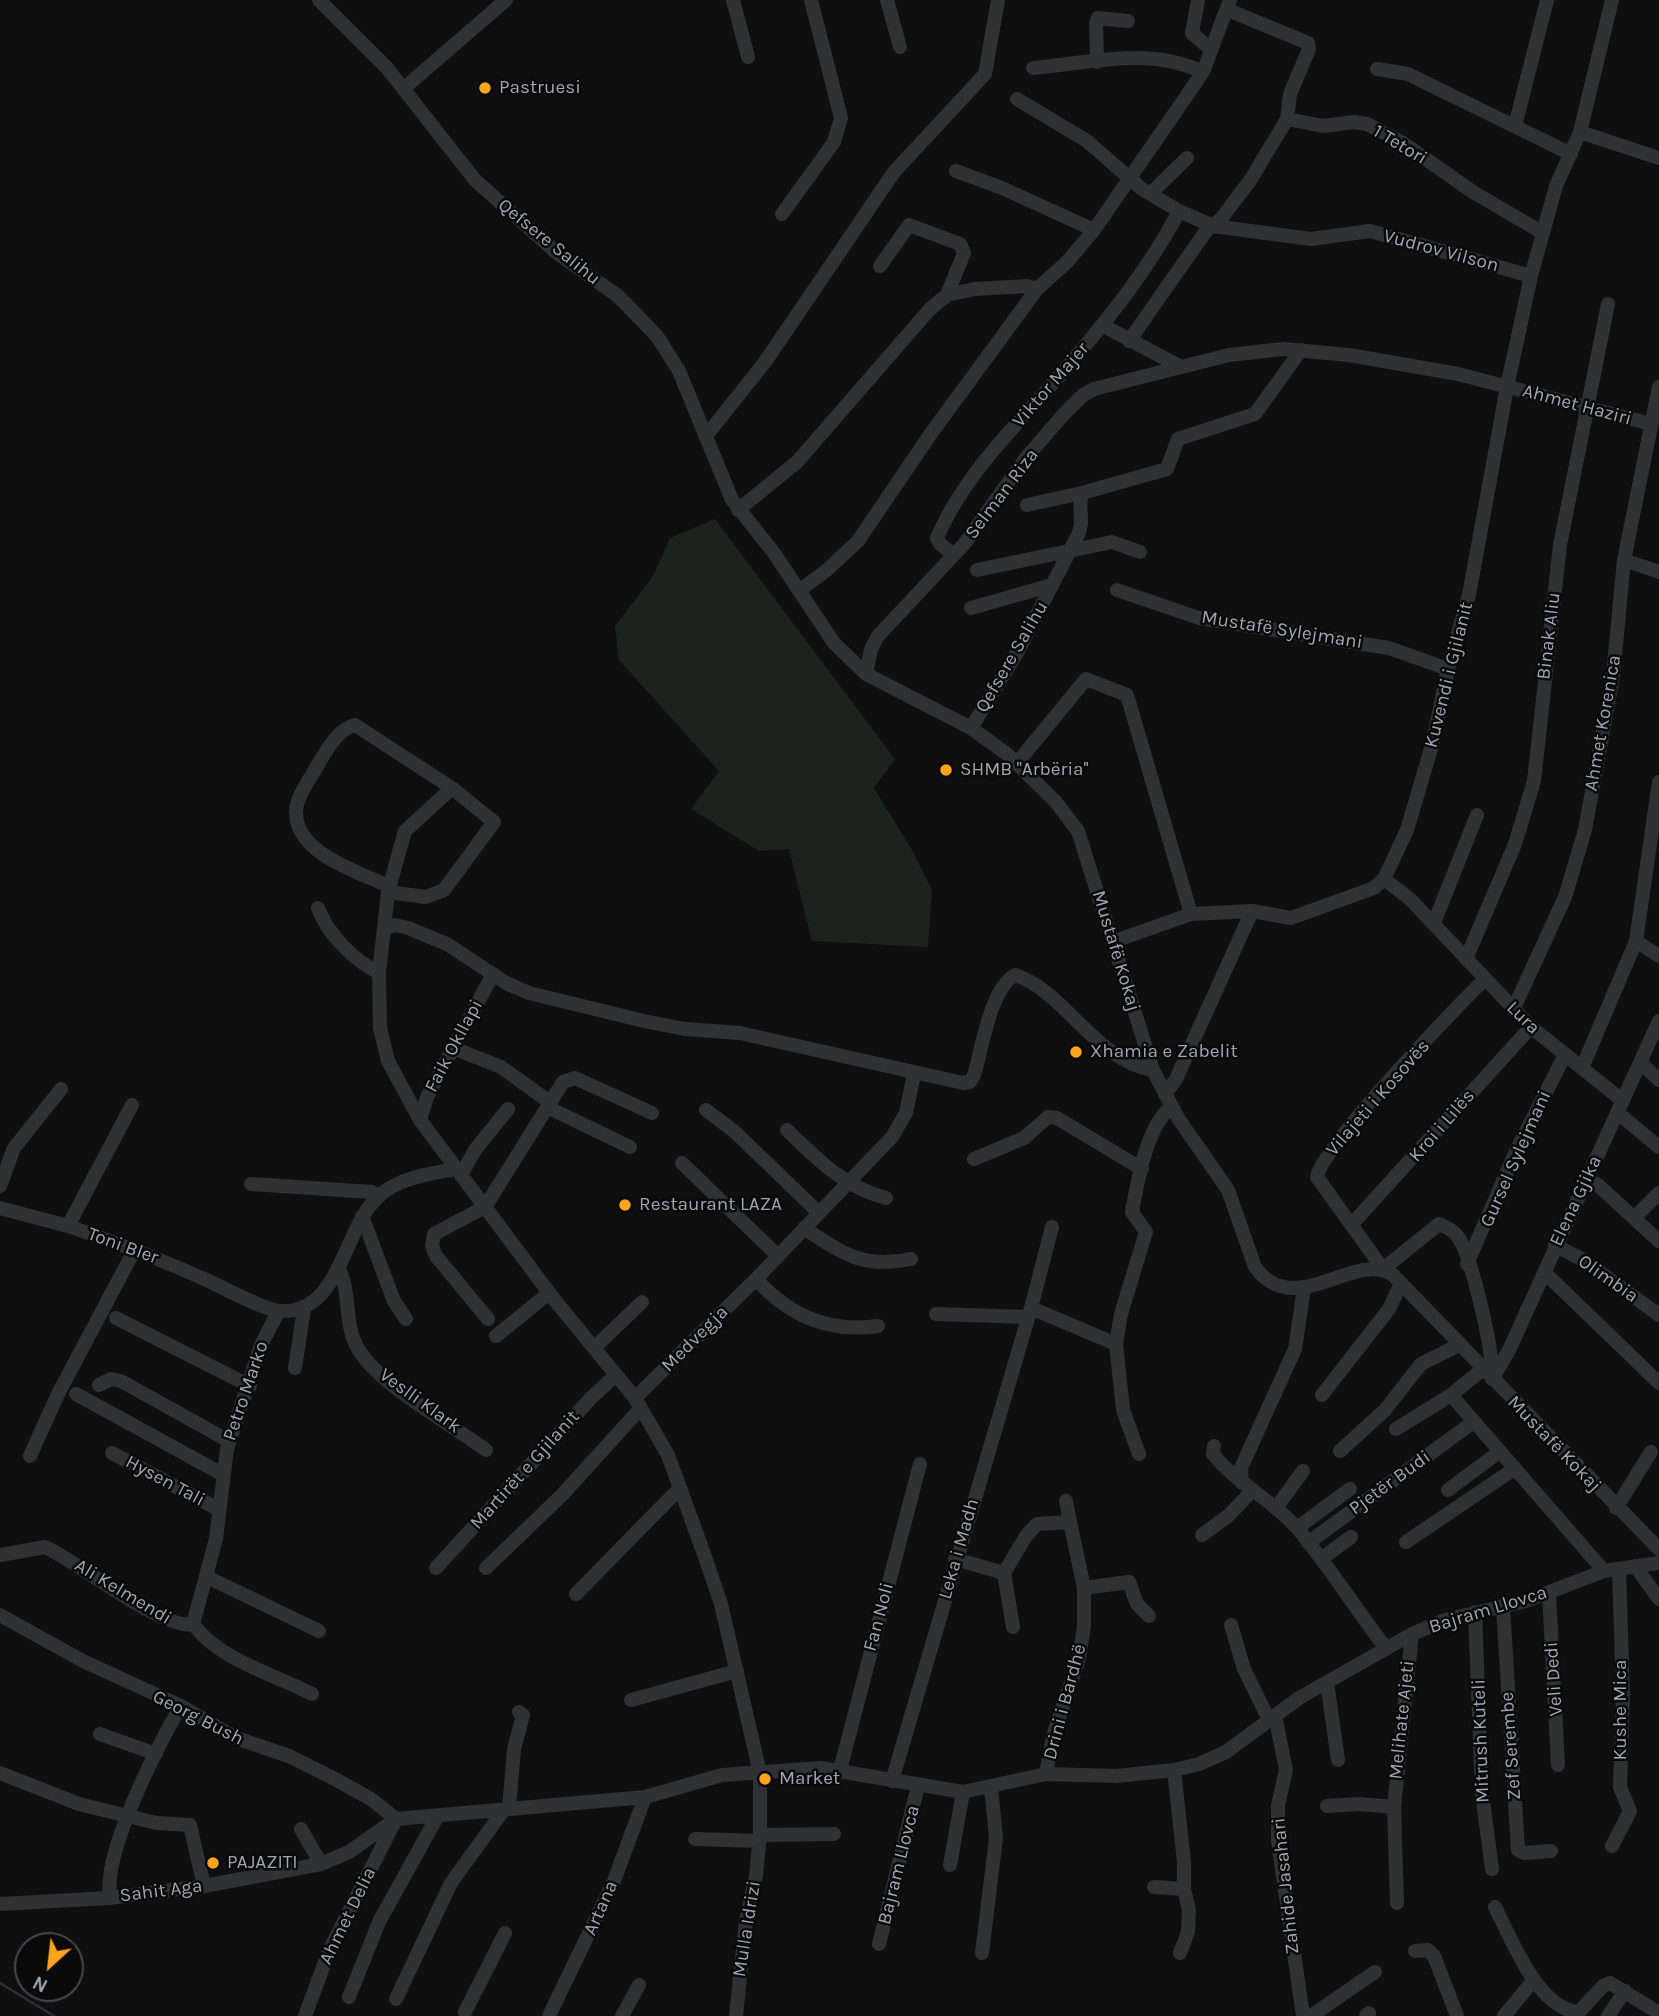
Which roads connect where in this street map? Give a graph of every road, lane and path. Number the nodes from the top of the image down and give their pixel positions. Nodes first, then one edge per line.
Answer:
1 (319, 0) edge
2 (506, 0) edge
3 (733, 0) edge
4 (811, 0) edge
5 (887, 0) edge
6 (998, 0) edge
7 (1198, 0) edge
8 (1547, 0) edge
9 (1612, 0) edge
10 (1229, 5) edge
11 (1128, 21) dead end
12 (900, 47) dead end
13 (1210, 49) junction
14 (748, 57) dead end
15 (1097, 62) junction
16 (1033, 68) dead end
17 (1377, 69) dead end
18 (1203, 72) junction
19 (403, 89) junction
20 (1017, 99) dead end
21 (1287, 119) junction
22 (1515, 126) junction
23 (1580, 132) junction
24 (1570, 154) junction
25 (1187, 158) dead end
26 (1659, 158) edge
27 (956, 171) dead end
28 (1130, 179) junction
29 (1151, 194) junction
30 (1179, 211) junction
31 (782, 214) dead end
32 (1213, 226) junction
33 (1094, 230) junction
34 (1543, 233) junction
35 (880, 266) dead end
36 (1531, 276) junction
37 (1037, 289) junction
38 (947, 295) junction
39 (1608, 304) dead end
40 (1102, 325) junction
41 (1129, 341) junction
42 (1301, 350) junction
43 (1179, 366) junction
44 (1507, 387) junction
45 (1659, 387) edge
46 (1587, 407) junction
47 (1651, 424) junction
48 (706, 436) junction
49 (1082, 493) junction
50 (1027, 505) dead end
51 (738, 510) junction
52 (1069, 552) junction
53 (1140, 552) dead end
54 (953, 554) junction
55 (1624, 560) junction
56 (977, 570) dead end
57 (1659, 572) edge
58 (1052, 585) junction
59 (800, 590) junction
60 (1117, 590) dead end
61 (971, 608) dead end
62 (1448, 669) junction
63 (866, 674) junction
64 (971, 728) junction
65 (1017, 763) junction
66 (1659, 782) edge
67 (452, 788) junction
68 (1477, 815) dead end
69 (1384, 879) junction
70 (389, 889) junction
71 (318, 908) dead end
72 (1252, 911) junction
73 (1191, 914) junction
74 (1434, 923) junction
75 (385, 928) junction
76 (1636, 941) junction
77 (1112, 942) junction
78 (1659, 956) edge
79 (1466, 959) junction
80 (379, 974) junction
81 (493, 974) junction
82 (1485, 979) junction
83 (1513, 1010) junction
84 (1659, 1021) edge
85 (1531, 1027) junction
86 (453, 1048) junction
87 (1564, 1055) junction
88 (1642, 1064) junction
89 (1582, 1068) junction
90 (1153, 1070) junction
91 (914, 1074) junction
92 (1659, 1080) edge
93 (61, 1089) dead end
94 (1169, 1100) junction
95 (132, 1105) dead end
96 (550, 1105) junction
97 (1620, 1107) junction
98 (508, 1109) dead end
99 (706, 1110) dead end
100 (652, 1113) dead end
101 (420, 1120) junction
102 (787, 1130) dead end
103 (629, 1147) dead end
104 (1659, 1147) edge
105 (974, 1159) dead end
106 (682, 1163) dead end
107 (1142, 1169) junction
108 (459, 1172) junction
109 (1586, 1178) junction
110 (846, 1182) junction
111 (251, 1184) dead end
112 (0, 1186) edge
113 (1659, 1193) edge
114 (378, 1196) junction
115 (886, 1198) dead end
116 (485, 1206) junction
117 (2, 1212) edge
118 (818, 1212) junction
119 (362, 1216) junction
120 (1634, 1218) junction
121 (1352, 1224) junction
122 (68, 1226) junction
123 (1052, 1227) dead end
124 (804, 1228) junction
125 (1659, 1241) edge
126 (1555, 1245) junction
127 (135, 1250) junction
128 (776, 1255) junction
129 (911, 1259) dead end
130 (1467, 1264) junction
131 (338, 1267) junction
132 (1383, 1269) junction
133 (1544, 1272) junction
134 (756, 1279) junction
135 (1401, 1283) junction
136 (1304, 1287) junction
137 (549, 1293) junction
138 (642, 1302) dead end
139 (304, 1309) junction
140 (278, 1312) junction
141 (1030, 1312) junction
142 (936, 1314) dead end
143 (1659, 1315) edge
144 (116, 1318) dead end
145 (406, 1319) dead end
146 (488, 1319) dead end
147 (878, 1326) dead end
148 (496, 1336) dead end
149 (1116, 1344) junction
150 (1459, 1345) junction
151 (594, 1348) junction
152 (295, 1368) dead end
153 (1487, 1374) junction
154 (616, 1375) junction
155 (1659, 1383) edge
156 (99, 1385) dead end
157 (250, 1386) junction
158 (76, 1394) dead end
159 (1322, 1395) dead end
160 (1451, 1395) junction
161 (638, 1403) junction
162 (1472, 1423) junction
163 (1396, 1429) dead end
164 (229, 1441) junction
165 (1214, 1446) dead end
166 (486, 1450) dead end
167 (1340, 1451) dead end
168 (1499, 1452) junction
169 (1651, 1452) dead end
170 (112, 1453) dead end
171 (1139, 1454) dead end
172 (30, 1456) dead end
173 (920, 1464) dead end
174 (1514, 1469) junction
175 (1303, 1471) dead end
176 (222, 1474) junction
177 (1247, 1487) junction
178 (680, 1488) junction
179 (1350, 1489) dead end
180 (1448, 1490) dead end
181 (1066, 1502) dead end
182 (1276, 1508) junction
183 (1616, 1508) junction
184 (218, 1509) junction
185 (1070, 1521) junction
186 (1297, 1528) junction
187 (1202, 1535) dead end
188 (1351, 1537) dead end
189 (1406, 1542) dead end
190 (1308, 1543) junction
191 (1659, 1549) edge
192 (0, 1555) edge
193 (955, 1559) junction
194 (1321, 1559) junction
195 (1659, 1563) edge
196 (1635, 1566) junction
197 (436, 1568) dead end
198 (486, 1568) dead end
199 (1611, 1570) junction
200 (1004, 1573) junction
201 (207, 1577) junction
202 (1084, 1588) junction
203 (1549, 1592) junction
204 (576, 1594) dead end
205 (1659, 1599) edge
206 (1503, 1607) junction
207 (1475, 1612) junction
208 (0, 1615) edge
209 (1149, 1616) dead end
210 (193, 1624) junction
211 (1231, 1625) dead end
212 (1013, 1627) dead end
213 (319, 1631) dead end
214 (1412, 1634) junction
215 (1385, 1647) junction
216 (737, 1671) junction
217 (1327, 1682) junction
218 (312, 1694) dead end
219 (631, 1700) dead end
220 (181, 1706) junction
221 (519, 1712) dead end
222 (1272, 1718) junction
223 (100, 1734) dead end
224 (156, 1754) junction
225 (1338, 1760) dead end
226 (1558, 1765) dead end
227 (840, 1770) junction
228 (1174, 1770) junction
229 (0, 1773) edge
230 (760, 1773) junction
231 (1046, 1774) junction
232 (892, 1781) junction
233 (918, 1786) junction
234 (991, 1787) junction
235 (963, 1792) junction
236 (645, 1797) junction
237 (1326, 1807) dead end
238 (1394, 1807) junction
239 (506, 1810) junction
240 (129, 1817) junction
241 (437, 1817) junction
242 (396, 1819) junction
243 (301, 1829) dead end
244 (834, 1834) dead end
245 (760, 1838) junction
246 (695, 1839) dead end
247 (1612, 1846) dead end
248 (1551, 1851) dead end
249 (321, 1864) junction
250 (950, 1865) dead end
251 (1492, 1869) dead end
252 (204, 1886) junction
253 (1154, 1887) dead end
254 (1184, 1889) junction
255 (109, 1898) junction
256 (1397, 1903) dead end
257 (0, 1904) edge
258 (1496, 1906) dead end
259 (505, 1933) dead end
260 (879, 1944) dead end
261 (1415, 1951) dead end
262 (982, 1953) dead end
263 (1180, 1953) dead end
264 (1375, 1972) dead end
265 (1533, 1981) junction
266 (639, 1985) dead end
267 (1625, 1991) junction
268 (349, 1997) dead end
269 (396, 1999) dead end
270 (465, 2013) edge
271 (1659, 2013) edge
272 (305, 2016) edge
273 (549, 2016) edge
274 (622, 2016) edge
275 (736, 2016) edge
276 (1303, 2016) edge
277 (1311, 2016) edge
278 (1457, 2016) edge
279 (1504, 2016) edge
280 (1608, 2016) edge

1 - 19 street, Qefsere Salihu
2 - 19 street
3 - 14 street
4 - 31 street
5 - 12 street
6 - 48 street
7 - 13 street
8 - 22 street
9 - 23 street, Kuvendi i Gjilanit
10 - 13 street
10 - 21 street
11 - 15 street
13 - 18 street
15 - 16 street
15 - 18 street
17 - 22 street
18 - 28 street
19 - 48 street, Qefsere Salihu
20 - 28 street, Vudrov Vilson
21 - 32 street
21 - 34 street, 1 Tetori
22 - 24 street
23 - 24 street, Kuvendi i Gjilanit
23 - 26 street
24 - 34 street, Kuvendi i Gjilanit
25 - 29 street
27 - 33 street
28 - 29 street, Vudrov Vilson
28 - 33 street
29 - 30 street, Vudrov Vilson
30 - 32 street, Vudrov Vilson
30 - 40 street, Viktor Majer
32 - 36 street, Vudrov Vilson
32 - 41 street
33 - 37 street
34 - 36 street, Kuvendi i Gjilanit
35 - 38 street
36 - 44 street, Kuvendi i Gjilanit
37 - 38 street
37 - 59 street
38 - 51 street
39 - 46 street, Binak Aliu
40 - 41 street
40 - 54 street, Viktor Majer
41 - 43 street
42 - 43 street, Selman Riza
42 - 44 street, Selman Riza
42 - 49 street
43 - 54 street, Selman Riza
44 - 46 street, Ahmet Haziri
44 - 62 street, Kuvendi i Gjilanit
45 - 47 street, Ahmet Haziri
46 - 47 street, Ahmet Haziri
46 - 79 street, Binak Aliu
47 - 55 street, Ahmet Korenica
48 - 51 street, Qefsere Salihu
49 - 50 street
49 - 52 street, Qefsere Salihu
51 - 59 street, Qefsere Salihu
52 - 53 street
52 - 56 street
52 - 58 street, Qefsere Salihu
54 - 63 street, Selman Riza
55 - 57 street
55 - 83 street, Ahmet Korenica
58 - 61 street
58 - 64 street, Qefsere Salihu
59 - 63 street, Qefsere Salihu
60 - 62 street, Mustafë Sylejmani
62 - 69 street, Kuvendi i Gjilanit
63 - 64 street, Qefsere Salihu
64 - 65 street, Mustafë Kokaj
65 - 73 street
65 - 77 street, Mustafë Kokaj
66 - 76 street
67 - 70 street
67 - 70 street
67 - 70 street
68 - 74 street
69 - 72 street
69 - 74 street, Lura
70 - 75 street
71 - 80 street
72 - 73 street
72 - 94 street
73 - 77 street
74 - 79 street, Lura
75 - 80 street
75 - 81 street
76 - 78 street
76 - 89 street
77 - 90 street, Mustafë Kokaj
79 - 82 street, Lura
80 - 101 street
81 - 86 street, Faik Okllapi
81 - 91 street
82 - 83 street, Lura
82 - 121 street, Vilajeti i Kosovës
83 - 85 street, Lura
84 - 88 street, Elena Gjika
85 - 87 street, Lura
85 - 121 street, Kroi i Lilës
86 - 96 street
86 - 101 street, Faik Okllapi
87 - 89 street, Lura
87 - 130 street, Gursel Sylejmani
88 - 92 street
88 - 97 street, Elena Gjika
89 - 97 street, Lura
90 - 91 street
90 - 94 street, Mustafë Kokaj
91 - 110 street, Medvegja
93 - 112 street
94 - 107 street
94 - 136 street, Mustafë Kokaj
95 - 122 street, Toni Bler
96 - 100 street
96 - 103 street
96 - 116 street
97 - 104 street, Lura
97 - 109 street, Elena Gjika
98 - 108 street
99 - 118 street
101 - 108 street
102 - 110 street
105 - 107 street
106 - 128 street
107 - 149 street
108 - 114 street
108 - 116 street
109 - 120 street
109 - 126 street, Elena Gjika
110 - 115 street
110 - 118 street, Medvegja
111 - 114 street
113 - 120 street
114 - 119 street
116 - 137 street
116 - 146 street
117 - 122 street
118 - 124 street, Medvegja
119 - 131 street
119 - 145 street
120 - 125 street
121 - 132 street, Mustafë Kokaj
122 - 127 street, Toni Bler
123 - 141 street, Leka i Madh
124 - 128 street, Medvegja
124 - 129 street
126 - 133 street, Elena Gjika
126 - 143 street, Olimbia
127 - 140 street, Toni Bler
127 - 172 street
128 - 134 street, Medvegja
130 - 132 street, Mustafë Kokaj
130 - 153 street, Mustafë Kokaj
131 - 139 street
131 - 166 street, Veslli Klark
132 - 135 street, Mustafë Kokaj
132 - 136 street, Mustafë Kokaj
133 - 153 street, Elena Gjika
133 - 155 street
134 - 147 street
134 - 161 street, Medvegja
135 - 150 street, Mustafë Kokaj
135 - 159 street
136 - 177 street
137 - 148 street
137 - 151 street
138 - 151 street
139 - 140 street
139 - 152 street
140 - 157 street, Petro Marko
141 - 142 street
141 - 149 street
141 - 193 street, Leka i Madh
144 - 157 street
149 - 171 street
150 - 153 street, Mustafë Kokaj
150 - 167 street
151 - 154 street
153 - 160 street
153 - 183 street, Mustafë Kokaj
154 - 161 street
154 - 197 street, Martirët e Gjilanit
156 - 164 street
157 - 164 street, Petro Marko
158 - 176 street
160 - 162 street
160 - 163 street
161 - 178 street
161 - 198 street, Medvegja
162 - 168 street
162 - 190 street, Pjetër Budi
164 - 176 street, Petro Marko
165 - 177 street
168 - 174 street
168 - 180 street
169 - 183 street, Mustafë Kokaj
170 - 184 street, Hysen Tali
173 - 227 street, Fan Noli
174 - 189 street
174 - 199 street
175 - 182 street
176 - 184 street, Petro Marko
177 - 182 street
177 - 187 street
178 - 204 street
178 - 216 street
179 - 186 street
181 - 185 street, Drini i Bardhë
182 - 186 street
183 - 191 street, Mustafë Kokaj
184 - 201 street, Petro Marko
185 - 200 street
185 - 202 street, Drini i Bardhë
186 - 190 street
188 - 194 street
190 - 194 street
192 - 210 street, Ali Kelmendi
193 - 200 street
193 - 232 street, Leka i Madh
194 - 215 street
195 - 196 street, Bajram Llovca
196 - 199 street, Bajram Llovca
196 - 205 street
199 - 203 street, Bajram Llovca
199 - 247 street, Kushe Mica
200 - 212 street
201 - 210 street, Petro Marko
201 - 213 street
202 - 209 street
202 - 231 street, Drini i Bardhë
203 - 206 street, Bajram Llovca
203 - 226 street, Veli Dedi
206 - 207 street, Bajram Llovca
206 - 248 street, Zef Serembe
207 - 214 street, Bajram Llovca
207 - 251 street, Mitrush Kuteli
208 - 220 street, Georg Bush
210 - 218 street, Ali Kelmendi
211 - 222 street
214 - 215 street, Bajram Llovca
214 - 238 street, Melihate Ajeti
215 - 217 street, Bajram Llovca
216 - 219 street
216 - 230 street
217 - 222 street, Bajram Llovca
217 - 225 street
220 - 224 street
220 - 242 street, Georg Bush
221 - 239 street
222 - 228 street, Bajram Llovca
222 - 276 street, Zahide Jasahari
223 - 224 street
224 - 240 street
227 - 230 street, Bajram Llovca
227 - 232 street, Bajram Llovca
228 - 231 street, Bajram Llovca
228 - 254 street
229 - 240 street
230 - 236 street
230 - 245 street, Mulla Idrizi
231 - 234 street, Bajram Llovca
232 - 233 street, Bajram Llovca
233 - 235 street, Bajram Llovca
233 - 260 street, Bajram Llovca
234 - 235 street, Bajram Llovca
234 - 262 street
235 - 250 street
236 - 239 street
236 - 273 street, Artana
237 - 238 street, Melihate Ajeti
238 - 256 street, Melihate Ajeti
239 - 241 street
239 - 269 street
240 - 252 street
240 - 255 street
241 - 242 street
241 - 268 street
242 - 249 street, Sahit Aga
242 - 272 street, Ahmet Delia
243 - 249 street
244 - 245 street
245 - 246 street
245 - 275 street, Mulla Idrizi
249 - 252 street, Sahit Aga
252 - 255 street, Sahit Aga
253 - 254 street
254 - 263 street
255 - 257 street, Sahit Aga
258 - 265 street
259 - 270 street
261 - 278 street
264 - 277 street
265 - 267 street
265 - 279 street
266 - 274 street
267 - 271 street
267 - 280 street

